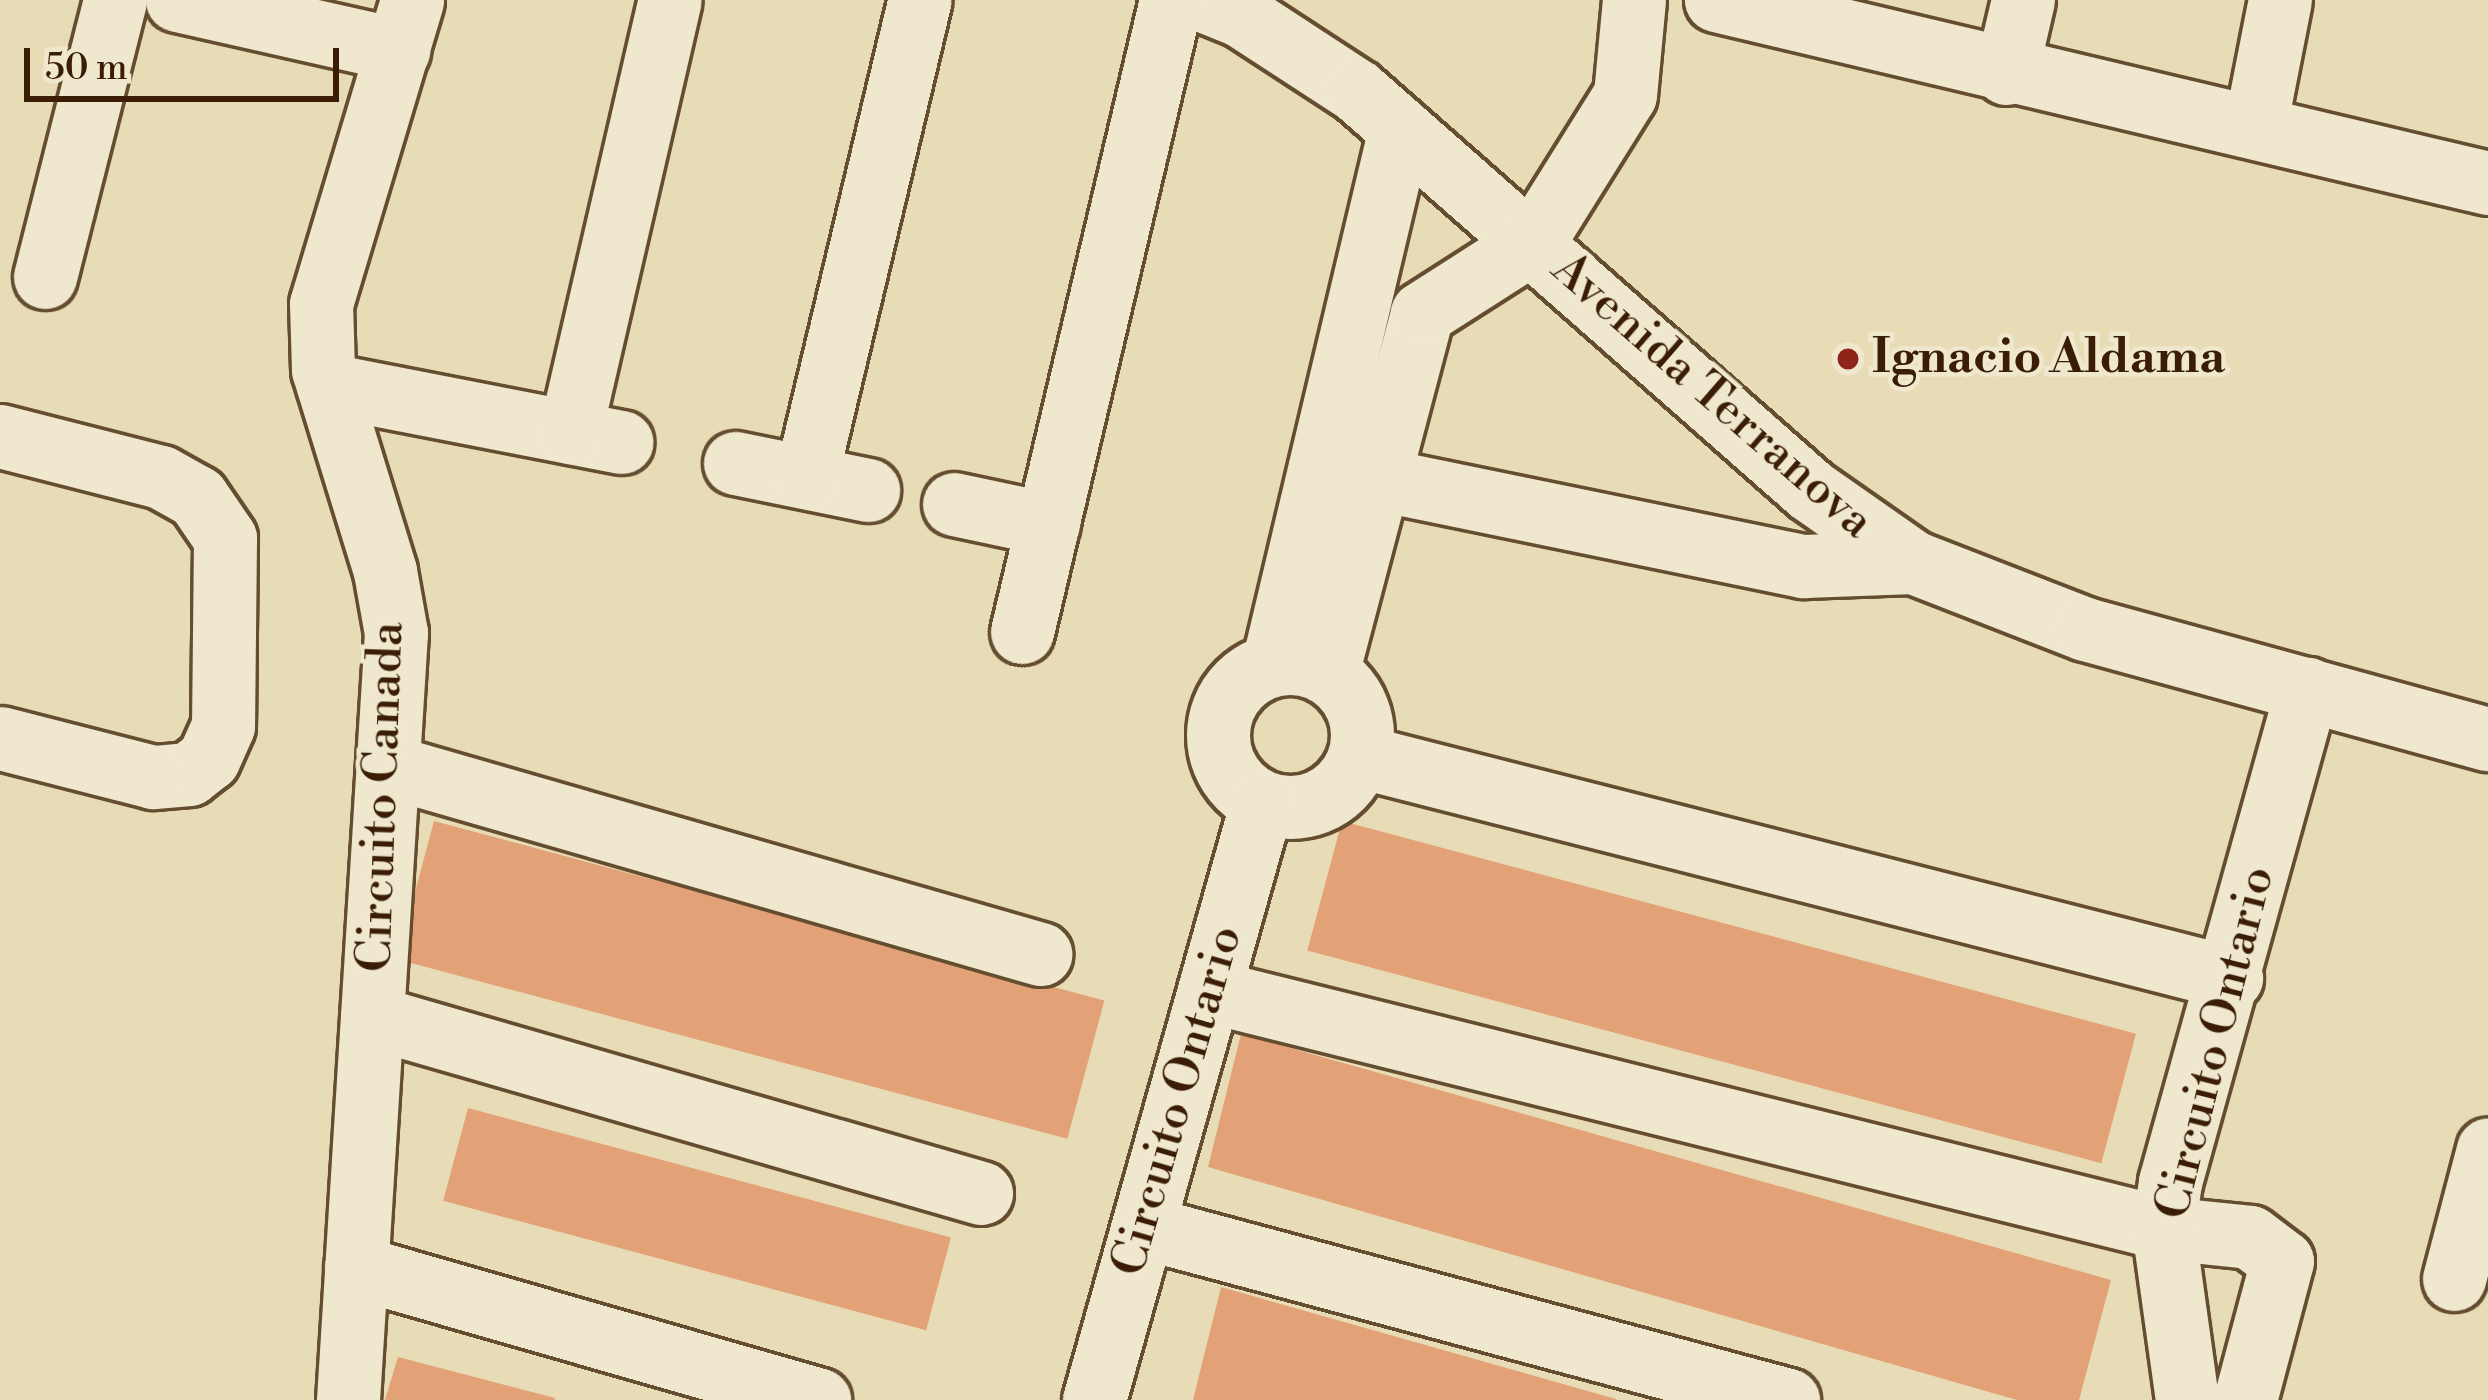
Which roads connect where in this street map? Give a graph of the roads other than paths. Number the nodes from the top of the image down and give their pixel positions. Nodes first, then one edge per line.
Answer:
1 (115, 0) edge
2 (177, 0) edge
3 (670, 0) edge
4 (920, 0) edge
5 (1171, 0) edge
6 (1203, 0) edge
7 (1634, 0) edge
8 (1716, 0) edge
9 (2023, 0) edge
10 (2280, 0) edge
11 (378, 22) edge
12 (2006, 73) junction
13 (2255, 127) junction
14 (1400, 129) junction
15 (2488, 182) edge
16 (1533, 242) junction
17 (45, 277) dead end
18 (328, 385) junction
19 (0, 436) edge
20 (735, 463) dead end
21 (1349, 474) junction
22 (806, 477) junction
23 (868, 490) dead end
24 (954, 504) dead end
25 (1048, 524) junction
26 (1913, 562) junction
27 (1022, 632) dead end
28 (1300, 668) junction
29 (2308, 689) junction
30 (0, 738) edge
31 (2488, 739) edge
32 (1359, 756) junction
33 (388, 766) junction
34 (1262, 802) junction
35 (1040, 954) dead end
36 (2231, 978) junction
37 (1209, 991) junction
38 (372, 1017) junction
39 (2488, 1149) edge
40 (981, 1193) dead end
41 (1143, 1227) junction
42 (2163, 1228) junction
43 (356, 1267) junction
44 (2454, 1279) dead end
45 (348, 1400) edge
46 (819, 1400) edge
47 (1094, 1400) edge
48 (1789, 1400) edge
49 (2187, 1400) edge
50 (2245, 1400) edge

1 - 17 street
2 - 11 street
3 - 18 street
4 - 22 street
5 - 25 street
6 - 14 street, Avenida Terranova
7 - 16 street
8 - 12 street
9 - 12 street
10 - 13 street
11 - 18 street, Circuito Canada
12 - 13 street
13 - 15 street
14 - 16 street, Avenida Terranova
14 - 21 street
16 - 21 street
16 - 26 street, Avenida Terranova
18 - 33 street, Circuito Canada
19 - 30 street
20 - 22 street
21 - 26 street
21 - 28 street
22 - 23 street
24 - 25 street
25 - 27 street
26 - 29 street, Avenida Terranova
28 - 32 street
28 - 34 street
29 - 31 street, Avenida Terranova
29 - 36 street, Circuito Ontario
32 - 34 street
32 - 36 street
33 - 35 street
33 - 38 street, Circuito Canada
34 - 37 street, Circuito Ontario
36 - 42 street, Circuito Ontario
37 - 41 street, Circuito Ontario
37 - 42 street
38 - 40 street
38 - 43 street, Circuito Canada
39 - 44 street
41 - 47 street, Circuito Ontario
41 - 48 street
42 - 49 street, Circuito Ontario
42 - 50 street
43 - 45 street, Circuito Canada
43 - 46 street

